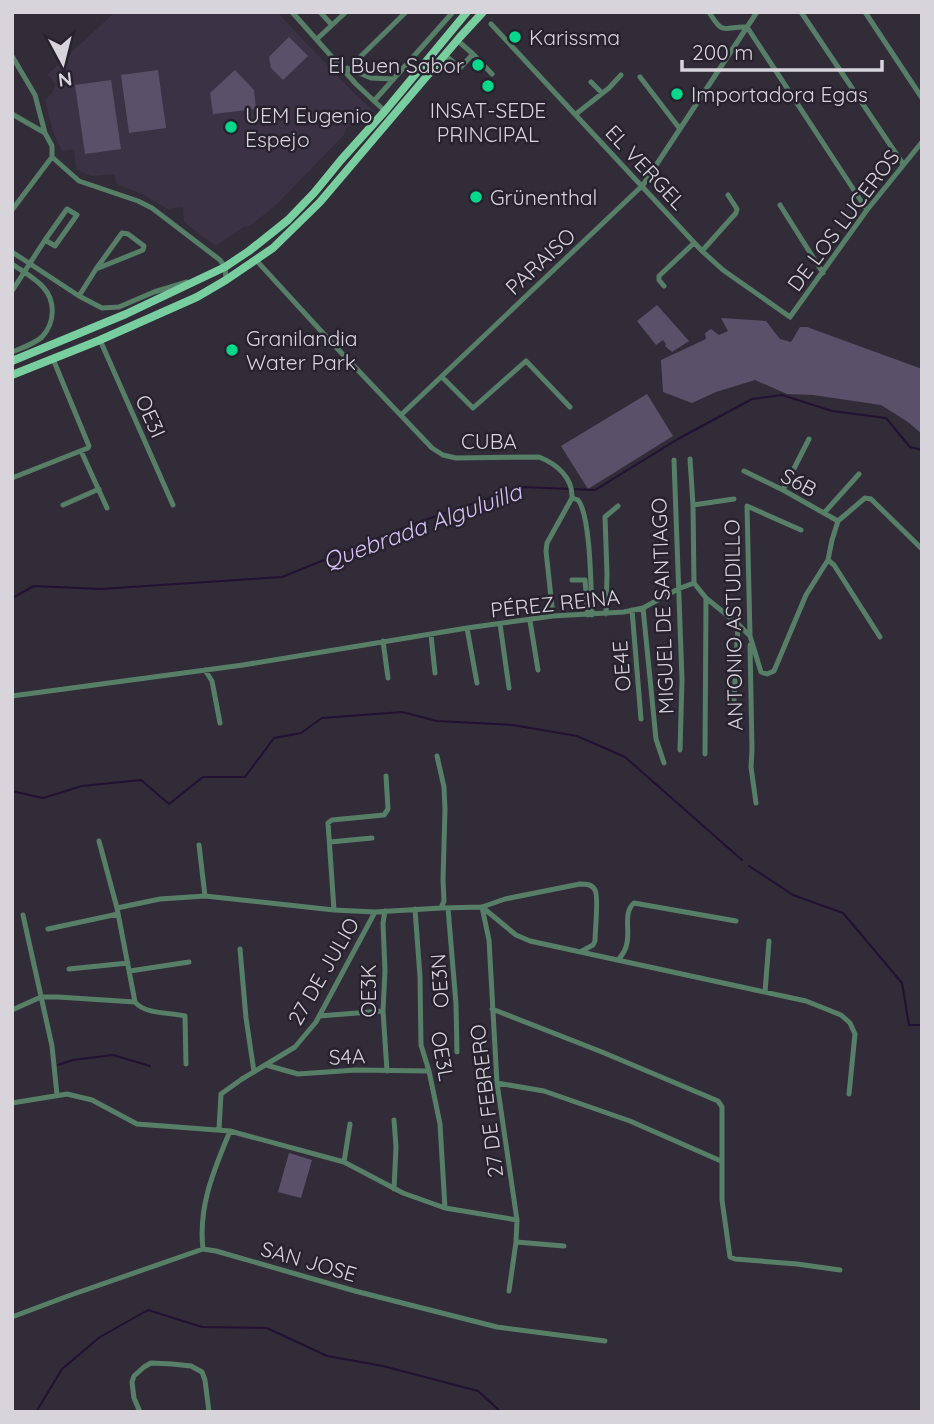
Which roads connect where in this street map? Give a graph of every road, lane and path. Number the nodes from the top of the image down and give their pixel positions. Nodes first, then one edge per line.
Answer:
1 (292, 12) edge
2 (320, 12) edge
3 (346, 12) edge
4 (406, 12) edge
5 (453, 12) edge
6 (467, 12) edge
7 (483, 12) edge
8 (709, 12) edge
9 (746, 12) edge
10 (757, 12) edge
11 (802, 12) edge
12 (865, 12) edge
13 (751, 20) junction
14 (491, 24) dead end
15 (332, 25) junction
16 (747, 27) junction
17 (432, 36) junction
18 (317, 39) junction
19 (457, 40) junction
20 (442, 43) junction
21 (473, 54) junction
22 (444, 55) junction
23 (12, 56) edge
24 (341, 66) junction
25 (350, 69) junction
26 (492, 74) dead end
27 (621, 75) dead end
28 (640, 77) dead end
29 (393, 79) junction
30 (591, 82) dead end
31 (602, 93) junction
32 (922, 97) edge
33 (374, 101) junction
34 (385, 111) junction
35 (12, 114) edge
36 (576, 114) junction
37 (680, 130) junction
38 (45, 133) junction
39 (922, 142) edge
40 (52, 157) junction
41 (903, 164) junction
42 (643, 186) junction
43 (728, 195) dead end
44 (780, 205) dead end
45 (12, 210) edge
46 (867, 210) junction
47 (45, 240) junction
48 (694, 243) junction
49 (249, 251) junction
50 (702, 251) junction
51 (12, 252) edge
52 (256, 260) junction
53 (12, 264) edge
54 (30, 264) junction
55 (225, 267) junction
56 (96, 269) junction
57 (24, 272) junction
58 (823, 273) junction
59 (201, 279) junction
60 (226, 280) junction
61 (664, 286) dead end
62 (12, 291) edge
63 (79, 296) junction
64 (790, 317) joint
65 (100, 340) junction
66 (12, 352) edge
67 (53, 359) junction
68 (12, 361) edge
69 (12, 375) edge
70 (442, 377) junction
71 (570, 407) dead end
72 (401, 415) junction
73 (809, 439) dead end
74 (84, 450) junction
75 (690, 459) dead end
76 (674, 460) dead end
77 (744, 471) dead end
78 (859, 474) dead end
79 (12, 478) edge
80 (99, 489) junction
81 (783, 490) junction
82 (572, 498) junction
83 (734, 499) dead end
84 (63, 505) dead end
85 (173, 505) dead end
86 (693, 505) junction
87 (618, 506) dead end
88 (107, 508) dead end
89 (824, 513) junction
90 (838, 521) junction
91 (801, 530) dead end
92 (922, 549) edge
93 (828, 560) junction
94 (572, 580) dead end
95 (694, 583) junction
96 (678, 589) junction
97 (706, 598) junction
98 (643, 608) junction
99 (632, 610) junction
100 (606, 614) junction
101 (590, 615) junction
102 (553, 616) junction
103 (530, 621) junction
104 (500, 624) junction
105 (738, 624) junction
106 (467, 628) junction
107 (431, 635) junction
108 (750, 636) junction
109 (880, 637) dead end
110 (383, 641) junction
111 (205, 670) junction
112 (538, 670) dead end
113 (435, 673) dead end
114 (388, 678) dead end
115 (477, 683) dead end
116 (509, 688) dead end
117 (12, 696) edge
118 (734, 700) dead end
119 (641, 719) dead end
120 (220, 723) dead end
121 (680, 750) dead end
122 (705, 754) dead end
123 (437, 756) dead end
124 (664, 763) dead end
125 (386, 776) dead end
126 (756, 803) dead end
127 (372, 838) dead end
128 (99, 842) dead end
129 (330, 842) junction
130 (199, 845) dead end
131 (205, 896) junction
132 (482, 907) junction
133 (441, 908) junction
134 (448, 908) junction
135 (415, 909) junction
136 (334, 910) junction
137 (117, 911) junction
138 (385, 911) junction
139 (375, 912) junction
140 (23, 915) dead end
141 (736, 921) dead end
142 (48, 929) dead end
143 (769, 941) dead end
144 (240, 949) dead end
145 (581, 951) junction
146 (620, 960) junction
147 (189, 962) dead end
148 (128, 963) junction
149 (69, 969) dead end
150 (130, 971) junction
151 (765, 992) junction
152 (41, 997) junction
153 (135, 1002) junction
154 (492, 1009) junction
155 (12, 1010) edge
156 (383, 1011) junction
157 (319, 1016) junction
158 (457, 1052) dead end
159 (186, 1064) dead end
160 (266, 1065) junction
161 (387, 1071) junction
162 (429, 1071) junction
163 (254, 1072) junction
164 (497, 1083) junction
165 (849, 1094) dead end
166 (57, 1096) junction
167 (12, 1103) edge
168 (394, 1121) dead end
169 (350, 1124) dead end
170 (219, 1129) junction
171 (230, 1131) junction
172 (721, 1161) junction
173 (344, 1162) junction
174 (394, 1189) junction
175 (445, 1208) junction
176 (517, 1220) junction
177 (516, 1242) junction
178 (564, 1246) dead end
179 (203, 1249) junction
180 (840, 1270) dead end
181 (509, 1291) dead end
182 (12, 1317) edge
183 (605, 1341) dead end
184 (140, 1412) edge
185 (209, 1412) edge

1 - 18 street
2 - 15 street
3 - 15 street
4 - 25 street
5 - 17 street
6 - 20 main road
7 - 19 main road
8 - 16 street
9 - 13 street
10 - 13 street, PARAISO
11 - 41 street
12 - 32 street
13 - 16 street, PARAISO
14 - 36 street, EL VERGEL
15 - 18 street
16 - 37 street, PARAISO
16 - 46 street
17 - 20 street
17 - 29 street
18 - 24 street
19 - 21 street
19 - 22 main road
20 - 34 main road
21 - 22 street
21 - 26 street
22 - 52 main road
23 - 38 street
24 - 25 street
24 - 33 street
25 - 29 street
27 - 31 street
28 - 37 street
29 - 33 street
30 - 31 street
31 - 36 street
33 - 34 street
34 - 49 main road
35 - 38 street
36 - 42 street, EL VERGEL
37 - 42 street, PARAISO
38 - 40 street
39 - 41 street, DE LOS LUCEROS
40 - 45 street
40 - 55 street
41 - 46 street, DE LOS LUCEROS
42 - 48 street, EL VERGEL
42 - 70 street, PARAISO
43 - 50 street
44 - 58 street
46 - 58 street, DE LOS LUCEROS
47 - 47 street
47 - 54 street
48 - 50 street, EL VERGEL
48 - 61 street
49 - 52 street, CUBA
49 - 55 main road
50 - 64 street, EL VERGEL
51 - 54 street
52 - 60 main road
52 - 72 street, CUBA
53 - 57 street
54 - 57 street
54 - 63 street
55 - 59 main road
55 - 60 street
56 - 56 street
56 - 63 street
57 - 62 street
57 - 66 street
58 - 64 street, DE LOS LUCEROS
59 - 63 street
59 - 68 main road
60 - 65 main road
65 - 67 main road
65 - 85 street, OE3I
67 - 69 main road
67 - 74 street
70 - 71 street
70 - 72 street, PARAISO
72 - 82 street, CUBA
73 - 81 street
74 - 79 street
74 - 80 street
75 - 86 street
76 - 96 street, MIGUEL DE SANTIAGO
77 - 81 street, S6B
78 - 89 street
80 - 84 street
80 - 88 street
81 - 89 street, S6B
82 - 101 street, CUBA
82 - 102 street
83 - 86 street
86 - 95 street
87 - 100 street
89 - 90 street, S6B
90 - 92 street
90 - 93 street
91 - 108 street, ANTONIO ASTUDILLO
93 - 108 street
93 - 109 street
94 - 101 street
95 - 96 street, PÉREZ REINA
95 - 97 street
96 - 98 street, PÉREZ REINA
96 - 121 street, MIGUEL DE SANTIAGO
97 - 105 street
97 - 122 street
98 - 99 street, PÉREZ REINA
98 - 124 street
99 - 100 street, PÉREZ REINA
99 - 119 street, OE4E
100 - 101 street, PÉREZ REINA
101 - 102 street, PÉREZ REINA
102 - 103 street, PÉREZ REINA
103 - 104 street, PÉREZ REINA
103 - 112 street
104 - 106 street, PÉREZ REINA
104 - 116 street
105 - 108 street
105 - 118 street
106 - 107 street, PÉREZ REINA
106 - 115 street
107 - 110 street, PÉREZ REINA
107 - 113 street
108 - 126 street, ANTONIO ASTUDILLO
110 - 111 street, PÉREZ REINA
110 - 114 street
111 - 117 street, PÉREZ REINA
111 - 120 street
123 - 133 street
125 - 129 street
127 - 129 street
128 - 137 street
129 - 136 street
130 - 131 street
131 - 136 street
131 - 137 street
132 - 134 street
132 - 145 street
132 - 145 street
132 - 154 street, 27 DE FEBRERO
133 - 134 street
133 - 135 street
134 - 158 street, OE3N
135 - 138 street
135 - 162 street, OE3L
136 - 139 street
137 - 142 street
137 - 148 street
138 - 139 street
138 - 156 street, OE3K
139 - 157 street, 27 DE JULIO
140 - 152 street
141 - 146 street
143 - 151 street
144 - 163 street
145 - 146 street
146 - 151 street
147 - 150 street
148 - 149 street
148 - 150 street
150 - 153 street
151 - 165 street
152 - 153 street
152 - 155 street
152 - 166 street
153 - 159 street
154 - 164 street, 27 DE FEBRERO
154 - 172 street
156 - 157 street
156 - 161 street, OE3K
157 - 160 street, 27 DE JULIO
160 - 161 street, S4A
160 - 163 street, 27 DE JULIO
161 - 162 street, S4A
162 - 175 street, OE3L
163 - 170 street, 27 DE JULIO
164 - 172 street
164 - 176 street, 27 DE FEBRERO
166 - 167 street
166 - 170 street
168 - 174 street
169 - 173 street
170 - 171 street
171 - 173 street
171 - 179 street
172 - 180 street
173 - 174 street
174 - 175 street
175 - 176 street
176 - 177 street, 27 DE FEBRERO
177 - 178 street
177 - 181 street, 27 DE FEBRERO
179 - 182 street
179 - 183 street, SAN JOSE
184 - 185 street

